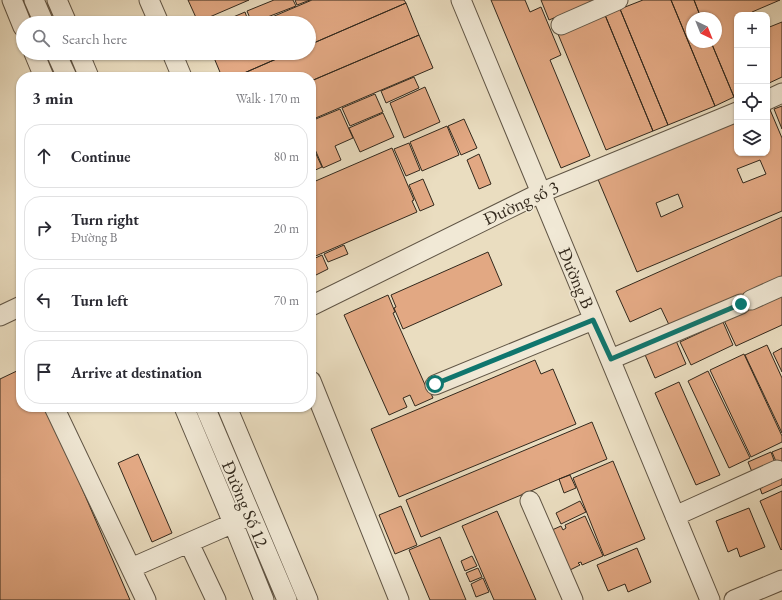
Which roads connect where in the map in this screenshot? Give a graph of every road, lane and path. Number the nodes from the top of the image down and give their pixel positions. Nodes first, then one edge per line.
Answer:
1 (12, 0) edge
2 (34, 0) edge
3 (57, 0) edge
4 (149, 0) edge
5 (461, 0) edge
6 (618, 0) edge
7 (19, 16) edge
8 (41, 16) edge
9 (63, 16) edge
10 (156, 16) edge
11 (561, 25) dead end
12 (37, 60) edge
13 (59, 60) edge
14 (82, 60) edge
15 (175, 60) edge
16 (42, 72) edge
17 (65, 72) edge
18 (87, 72) edge
19 (180, 72) edge
20 (782, 93) edge
21 (770, 99) edge
22 (734, 113) edge
23 (540, 192) junction
24 (782, 286) edge
25 (316, 304) edge
26 (16, 308) edge
27 (0, 316) edge
28 (593, 320) junction
29 (611, 359) junction
30 (435, 384) dead end
31 (316, 393) edge
32 (56, 412) edge
33 (187, 412) edge
34 (207, 412) edge
35 (229, 412) edge
36 (777, 470) dead end
37 (530, 501) dead end
38 (675, 516) junction
39 (242, 520) junction
40 (189, 543) junction
41 (130, 568) junction
42 (782, 580) edge
43 (146, 600) edge
44 (216, 600) edge
45 (264, 600) edge
46 (287, 600) edge
47 (308, 600) edge
48 (399, 600) edge
49 (573, 600) edge
50 (710, 600) edge
51 (734, 600) edge

1 - 7 street
2 - 8 street
3 - 9 street
4 - 10 street
5 - 23 street, Đường B
6 - 11 street
12 - 16 street
13 - 17 street
14 - 18 street
15 - 19 street
20 - 21 street
22 - 23 street, Đường số 3
23 - 25 street, Đường số 3
23 - 28 street, Đường B
24 - 29 street
26 - 27 street
28 - 29 street, Đường B
28 - 30 street
29 - 38 street, Đường B
31 - 48 street
32 - 41 street
33 - 39 street, Đường Số 12
34 - 39 street, Đường Số 12
35 - 47 street, Đường Số 12
36 - 38 street
37 - 49 street
38 - 50 street, Đường B
39 - 40 street
39 - 45 street, Đường Số 12
39 - 46 street, Đường Số 12
40 - 41 street
40 - 44 street
41 - 43 street
42 - 51 street

